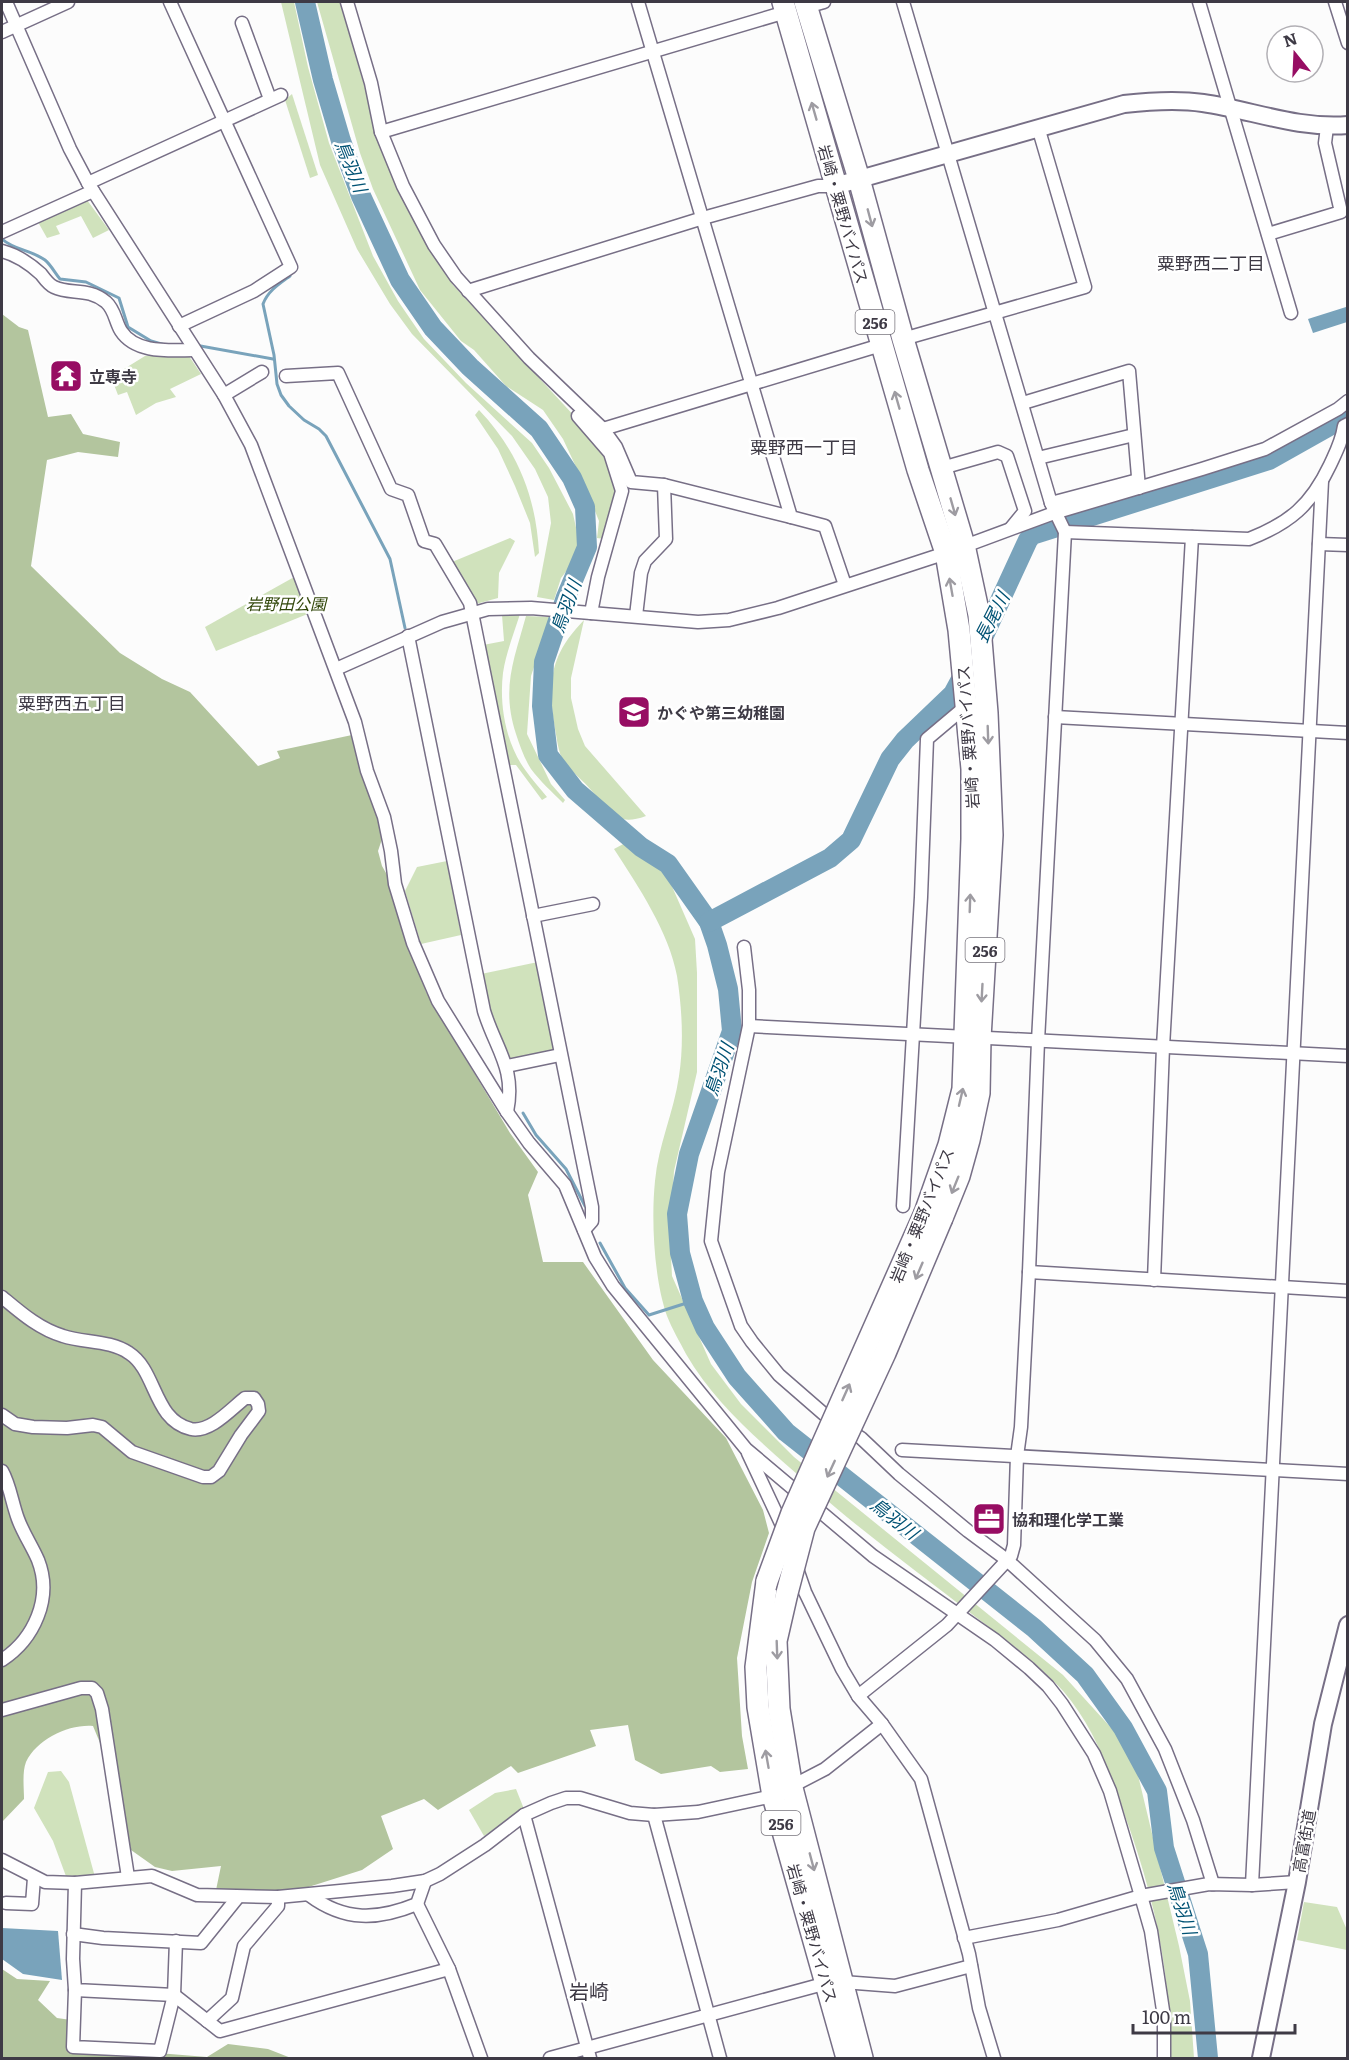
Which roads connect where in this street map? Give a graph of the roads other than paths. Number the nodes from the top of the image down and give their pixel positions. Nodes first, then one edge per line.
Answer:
1 (6, 2) edge
2 (68, 2) edge
3 (170, 2) edge
4 (347, 2) edge
5 (638, 2) edge
6 (903, 2) edge
7 (1199, 2) edge
8 (1335, 2) edge
9 (801, 5) edge
10 (242, 22) dead end
11 (17, 25) junction
12 (2, 32) edge
13 (1347, 44) edge
14 (653, 50) junction
15 (1231, 108) junction
16 (224, 122) junction
17 (1347, 125) edge
18 (1038, 127) junction
19 (1327, 127) junction
20 (381, 132) junction
21 (949, 154) junction
22 (859, 179) junction
23 (835, 186) junction
24 (91, 187) junction
25 (703, 218) junction
26 (2, 232) edge
27 (1268, 234) junction
28 (2, 252) edge
29 (468, 291) junction
30 (996, 312) junction
31 (1291, 313) dead end
32 (178, 326) junction
33 (903, 339) junction
34 (881, 345) junction
35 (192, 347) junction
36 (262, 372) dead end
37 (285, 376) dead end
38 (751, 386) junction
39 (560, 387) junction
40 (224, 395) junction
41 (1023, 404) junction
42 (1343, 416) edge
43 (603, 429) junction
44 (1134, 435) junction
45 (1038, 458) junction
46 (942, 468) junction
47 (1322, 481) junction
48 (664, 484) junction
49 (1138, 484) junction
50 (1053, 508) junction
51 (791, 517) junction
52 (1011, 528) junction
53 (1065, 532) junction
54 (1192, 537) junction
55 (1319, 544) junction
56 (1347, 546) edge
57 (955, 549) junction
58 (845, 585) junction
59 (472, 612) junction
60 (589, 613) junction
61 (636, 616) junction
62 (408, 636) junction
63 (336, 669) junction
64 (965, 698) junction
65 (1055, 717) junction
66 (1182, 724) junction
67 (1311, 732) junction
68 (1347, 733) edge
69 (593, 904) dead end
70 (533, 916) junction
71 (744, 947) dead end
72 (749, 1026) junction
73 (914, 1033) junction
74 (973, 1038) junction
75 (1038, 1041) junction
76 (1163, 1047) junction
77 (1293, 1053) junction
78 (560, 1055) junction
79 (1347, 1056) edge
80 (507, 1066) junction
81 (507, 1112) junction
82 (903, 1206) dead end
83 (933, 1215) junction
84 (584, 1230) junction
85 (1029, 1272) junction
86 (1154, 1280) junction
87 (1281, 1287) junction
88 (1347, 1291) edge
89 (2, 1297) edge
90 (2, 1416) edge
91 (746, 1449) junction
92 (902, 1450) dead end
93 (1017, 1456) junction
94 (1271, 1470) junction
95 (2, 1471) edge
96 (1347, 1474) edge
97 (1005, 1562) junction
98 (959, 1614) junction
99 (1347, 1624) edge
100 (2, 1660) edge
101 (858, 1696) junction
102 (2, 1710) edge
103 (882, 1724) junction
104 (783, 1792) junction
105 (524, 1815) junction
106 (654, 1815) junction
107 (2, 1860) edge
108 (128, 1877) junction
109 (34, 1878) junction
110 (425, 1881) junction
111 (1297, 1882) junction
112 (75, 1883) junction
113 (1211, 1884) junction
114 (1252, 1885) junction
115 (309, 1895) junction
116 (1143, 1896) junction
117 (238, 1897) junction
118 (278, 1897) junction
119 (6, 1903) dead end
120 (417, 1904) junction
121 (73, 1934) junction
122 (964, 1938) junction
123 (176, 1941) junction
124 (971, 1966) junction
125 (449, 1969) junction
126 (835, 1982) junction
127 (75, 1990) junction
128 (174, 1995) junction
129 (709, 2016) junction
130 (207, 2021) junction
131 (589, 2053) edge
132 (481, 2058) edge
133 (550, 2058) edge
134 (720, 2058) edge
135 (847, 2058) edge
136 (862, 2058) edge
137 (994, 2058) edge
138 (1164, 2058) edge
139 (1261, 2058) edge

1 - 11 street
2 - 11 street
3 - 16 street
4 - 20 street
5 - 14 street
6 - 21 street
7 - 15 street
8 - 13 street
9 - 14 street
9 - 22 highway, 岩崎・粟野バイパス / 256
23 -> 9 highway, 岩崎・粟野バイパス / 256
10 - 16 street
11 - 12 street
11 - 24 street
14 - 20 street
14 - 25 street
15 - 18 street
15 - 19 street
15 - 27 street
16 - 24 street
16 - 32 street
17 - 19 street
18 - 21 street
18 - 30 street
19 - 27 street
20 - 29 street
21 - 22 street
21 - 30 street
22 - 23 street
22 -> 33 highway, 岩崎・粟野バイパス / 256
23 - 25 street
23 - 34 highway, 岩崎・粟野バイパス / 256
24 - 26 street
24 - 32 street
25 - 29 street
25 - 38 street
27 - 31 street
28 - 35 street
29 - 39 street
30 - 33 street
30 - 41 street
32 - 35 street
33 - 46 highway, 岩崎・粟野バイパス / 256
34 - 38 street
57 -> 34 highway, 岩崎・粟野バイパス / 256
35 - 40 street
36 - 40 street
37 - 59 street
38 - 43 street
38 - 51 street
39 - 43 street
39 - 60 street
40 - 63 street
41 - 44 street
41 - 45 street
42 - 47 street
42 - 49 street
43 - 48 street
44 - 45 street
44 - 49 street
45 - 50 street
46 - 52 street
46 -> 57 highway, 岩崎・粟野バイパス / 256
47 - 54 street
47 - 55 street
48 - 51 street
48 - 61 street
49 - 50 street
50 - 52 street
50 - 53 street
51 - 58 street
52 - 57 street
53 - 54 street
53 - 65 street
54 - 66 street
55 - 56 street
55 - 67 street
57 - 58 street
64 -> 57 highway, 岩崎・粟野バイパス / 256
57 -> 74 highway, 岩崎・粟野バイパス / 256
58 - 61 street
59 - 60 street
59 - 62 street
59 - 70 street
60 - 61 street
62 - 63 street
62 - 80 street
63 - 81 street
64 - 73 street
74 -> 64 highway, 岩崎・粟野バイパス / 256
65 - 66 street
65 - 75 street
66 - 67 street
66 - 76 street
67 - 68 street
67 - 77 street
69 - 70 street
70 - 78 street
71 - 72 street
72 - 73 street
72 - 97 street
73 - 74 street
73 - 82 street
74 - 75 street
74 - 83 highway, 岩崎・粟野バイパス / 256
75 - 76 street
75 - 85 street
76 - 77 street
76 - 86 street
77 - 79 street
77 - 87 street
78 - 80 street
78 - 84 street
80 - 81 street
81 - 84 street
83 -> 104 highway, 岩崎・粟野バイパス / 256, bridge
104 -> 83 highway, 岩崎・粟野バイパス / 256, bridge
84 - 91 street
85 - 86 street
85 - 93 street
86 - 87 street
87 - 88 street
87 - 94 street
89 - 90 street
91 - 98 street
91 - 101 street
92 - 93 street
93 - 94 street
93 - 97 street
94 - 96 street
94 - 114 street
95 - 100 street
97 - 98 street
97 - 113 street
98 - 101 street
98 - 116 street
99 - 111 street, 高富街道
101 - 103 street
102 - 108 street
103 - 104 street
103 - 122 street
104 - 106 street
104 - 126 highway, 岩崎・粟野バイパス / 256
105 - 106 street
105 - 110 street
105 - 131 street
106 - 129 street
107 - 109 street
108 - 112 street
108 - 117 street
109 - 112 street
109 - 119 street
110 - 115 street
110 - 120 street
111 - 114 street
111 - 139 street, 高富街道
112 - 121 street
113 - 114 street
113 - 116 street
115 - 118 street
115 - 120 street
116 - 122 street
116 - 138 street
117 - 118 street
117 - 123 street
118 - 130 street
120 - 125 street
121 - 123 street
121 - 127 street
122 - 124 street
123 - 128 street
124 - 126 street
124 - 137 street
125 - 130 street
125 - 132 street
126 - 129 street
126 - 135 highway, 岩崎・粟野バイパス / 256
126 - 136 highway, 岩崎・粟野バイパス / 256
127 - 128 street
127 - 128 street
128 - 130 street
129 - 131 street
129 - 134 street
131 - 133 street

